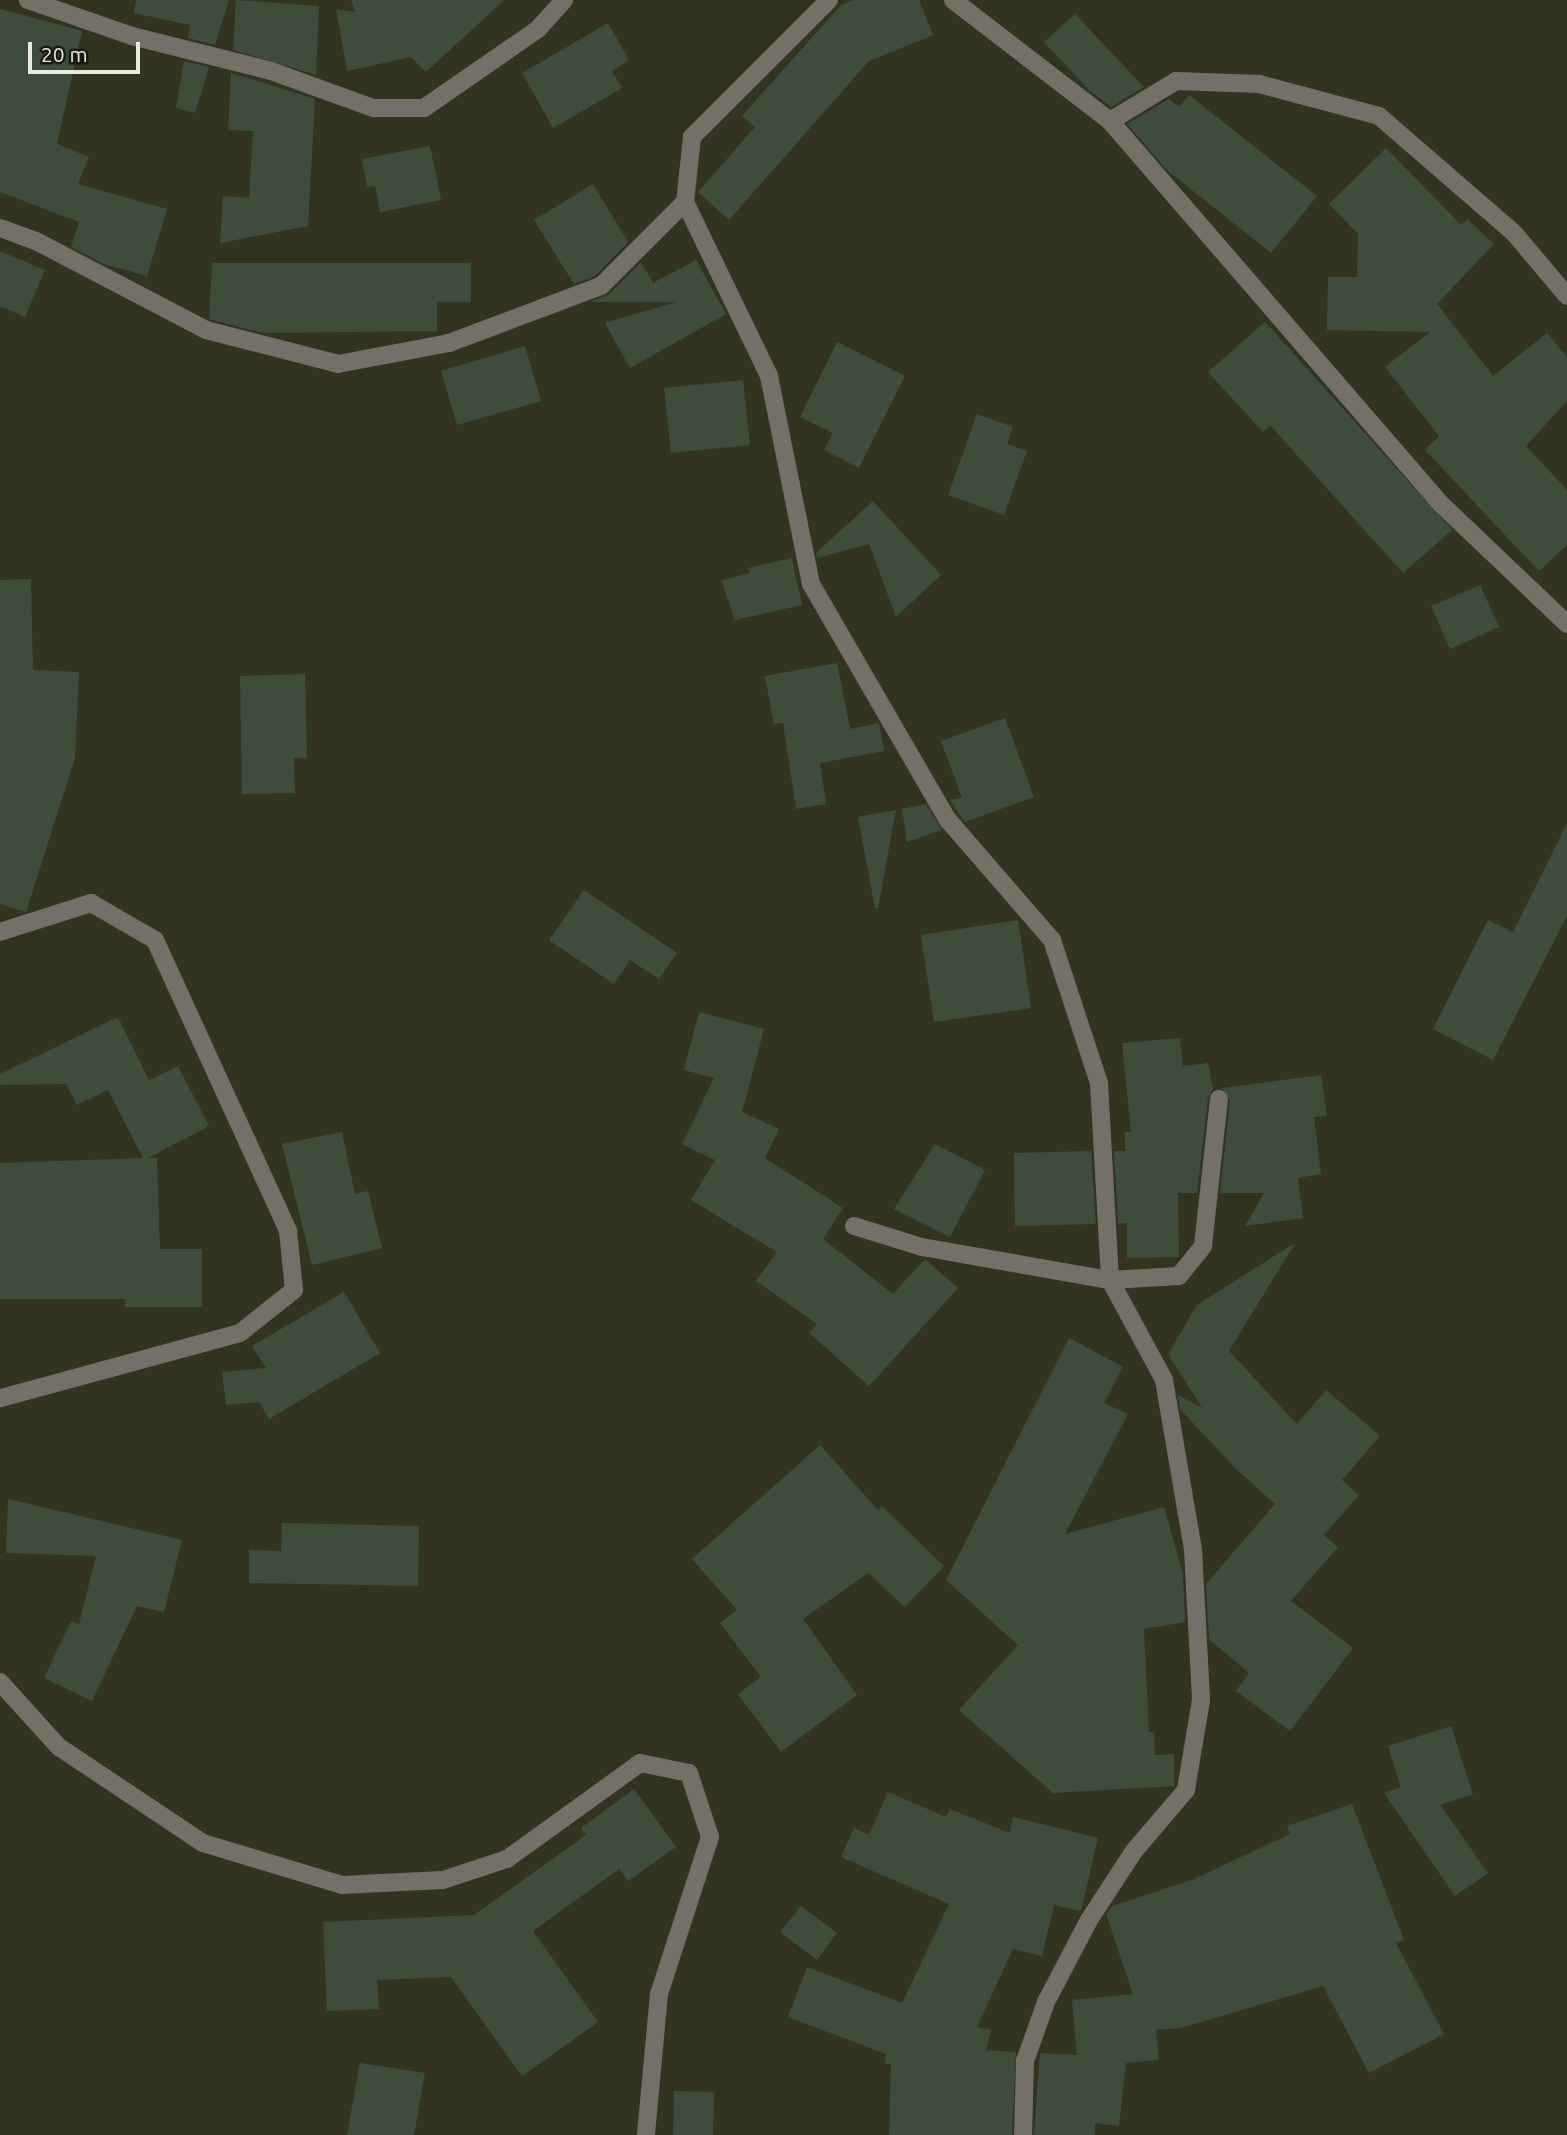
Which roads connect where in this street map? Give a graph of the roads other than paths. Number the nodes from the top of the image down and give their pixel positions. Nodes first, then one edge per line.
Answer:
1 (28, 0) edge
2 (564, 0) edge
3 (829, 0) edge
4 (953, 0) edge
5 (1110, 121) junction
6 (685, 202) junction
7 (0, 228) edge
8 (1567, 296) edge
9 (1567, 624) edge
10 (0, 932) edge
11 (1219, 1099) dead end
12 (854, 1226) dead end
13 (1110, 1280) junction
14 (0, 1398) edge
15 (0, 1682) edge
16 (646, 2135) edge
17 (1023, 2135) edge

1 - 2 street
3 - 6 street
4 - 5 street
5 - 8 street
5 - 9 street
6 - 7 street
6 - 13 street
10 - 14 street
11 - 13 street
12 - 13 street
13 - 17 street
15 - 16 street

